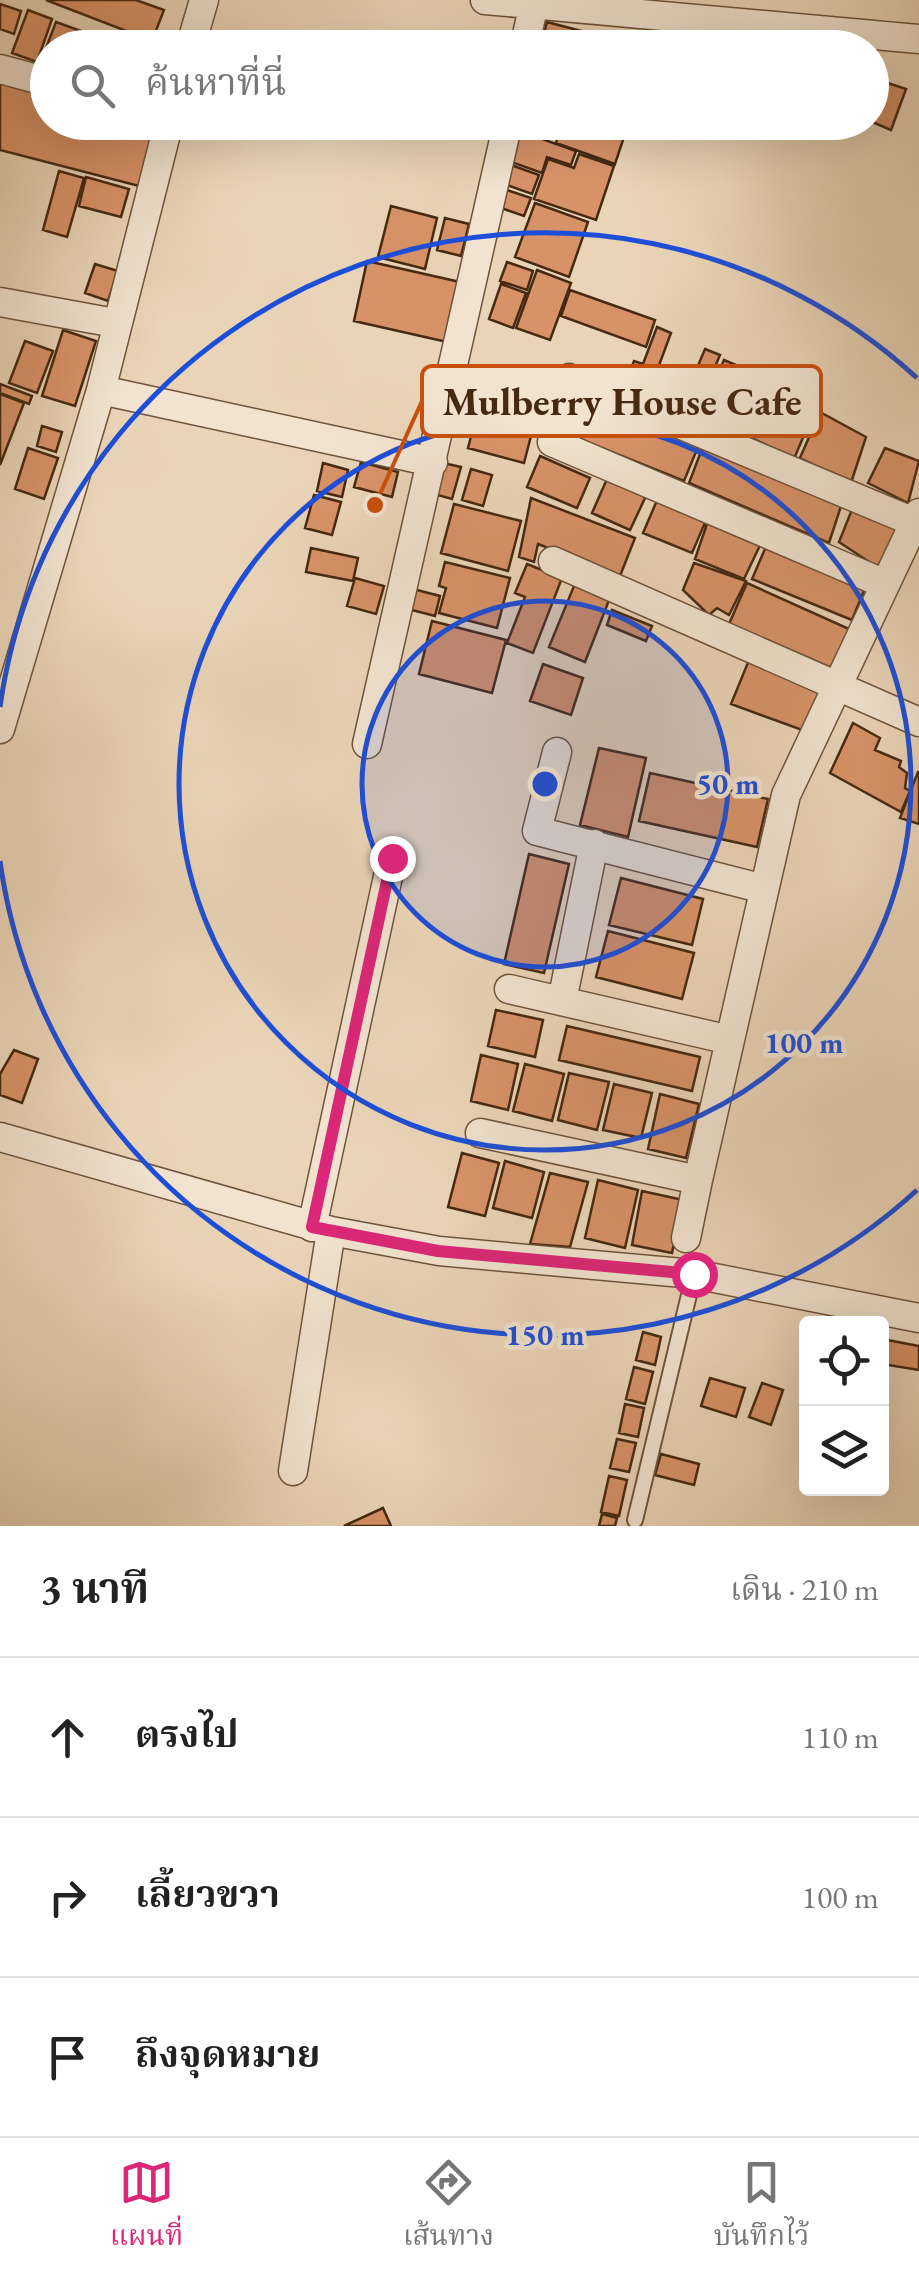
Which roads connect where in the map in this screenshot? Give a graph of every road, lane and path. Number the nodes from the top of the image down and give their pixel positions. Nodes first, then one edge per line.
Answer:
1 (204, 0) edge
2 (485, 0) edge
3 (533, 8) junction
4 (650, 9) edge
5 (195, 30) edge
6 (528, 30) edge
7 (838, 30) edge
8 (889, 36) edge
9 (919, 39) edge
10 (0, 69) edge
11 (30, 77) edge
12 (164, 140) edge
13 (504, 140) edge
14 (0, 302) edge
15 (115, 323) junction
16 (569, 378) dead end
17 (101, 390) junction
18 (552, 442) dead end
19 (434, 462) junction
20 (916, 517) edge
21 (553, 561) dead end
22 (885, 584) junction
23 (839, 686) junction
24 (919, 722) edge
25 (0, 729) edge
26 (367, 744) dead end
27 (557, 752) dead end
28 (594, 844) junction
29 (392, 858) dead end
30 (764, 889) junction
31 (508, 988) dead end
32 (562, 1001) junction
33 (730, 1040) junction
34 (480, 1132) dead end
35 (0, 1136) edge
36 (698, 1180) junction
37 (322, 1229) junction
38 (686, 1238) dead end
39 (694, 1274) junction
40 (919, 1318) edge
41 (293, 1471) dead end
42 (635, 1520) dead end

1 - 5 street
2 - 3 street
3 - 4 street
3 - 6 street
4 - 7 street
8 - 9 street
10 - 11 street
12 - 15 street
13 - 19 street
14 - 15 street
15 - 17 street
16 - 20 street
17 - 19 street
17 - 25 street
18 - 22 street
19 - 26 street
20 - 22 street
21 - 23 street
22 - 23 street
23 - 24 street
23 - 30 street
27 - 28 street
28 - 30 street
28 - 32 street
29 - 37 street
30 - 33 street
31 - 32 street
32 - 33 street
33 - 36 street
34 - 36 street
35 - 37 street
36 - 38 street
37 - 39 street
37 - 41 street
39 - 40 street
39 - 42 lane

